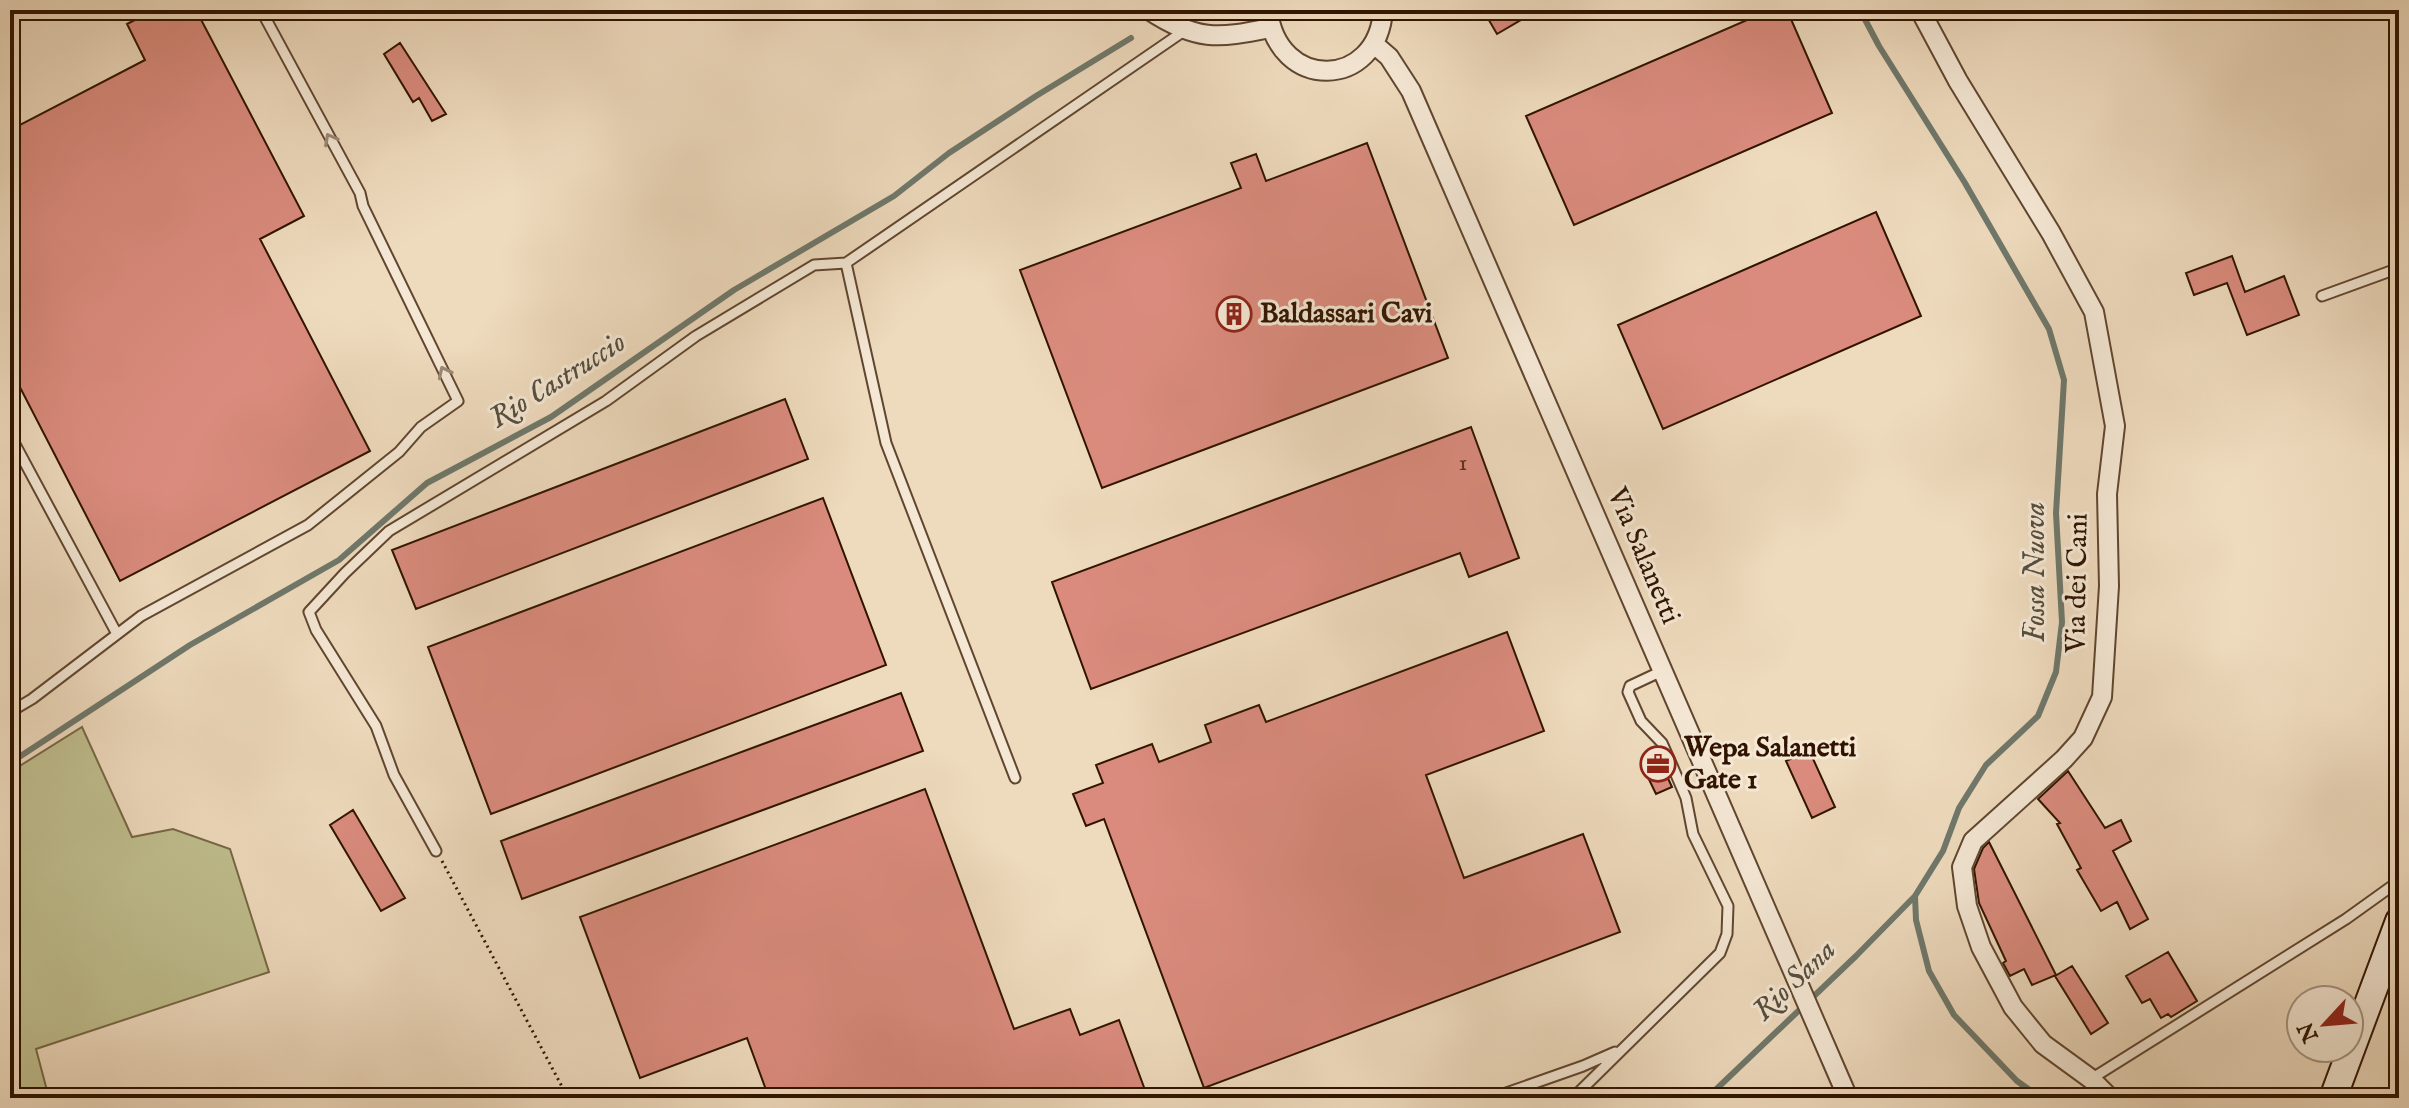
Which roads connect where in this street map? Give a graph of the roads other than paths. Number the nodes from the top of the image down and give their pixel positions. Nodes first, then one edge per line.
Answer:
1 (261, 10) edge
2 (1149, 10) edge
3 (1383, 10) edge
4 (1920, 10) edge
5 (1269, 19) edge
6 (1184, 31) junction
7 (1374, 44) junction
8 (846, 263) junction
9 (2399, 268) edge
10 (2322, 296) dead end
11 (10, 435) edge
12 (117, 634) junction
13 (1662, 671) junction
14 (10, 712) edge
15 (1015, 778) dead end
16 (436, 851) road end
17 (2399, 881) edge
18 (2399, 921) edge
19 (1622, 1049) junction
20 (2091, 1079) junction
21 (1492, 1098) edge
22 (1573, 1098) edge
23 (1848, 1098) edge
24 (2110, 1098) edge
25 (2333, 1098) edge

12 -> 1 lane
2 - 6 street
3 - 7 street
4 - 20 street, Via dei Cani
5 - 6 street
5 - 7 street
6 - 8 lane
7 - 13 street, Via Salanetti
8 - 15 lane
8 - 16 lane
9 - 10 lane
11 - 12 lane
12 - 14 lane
13 - 19 lane
13 - 23 street, Via Salanetti
17 - 20 lane
18 - 25 main road
19 - 21 lane
19 - 22 lane
20 - 24 street, Via dei Cani

